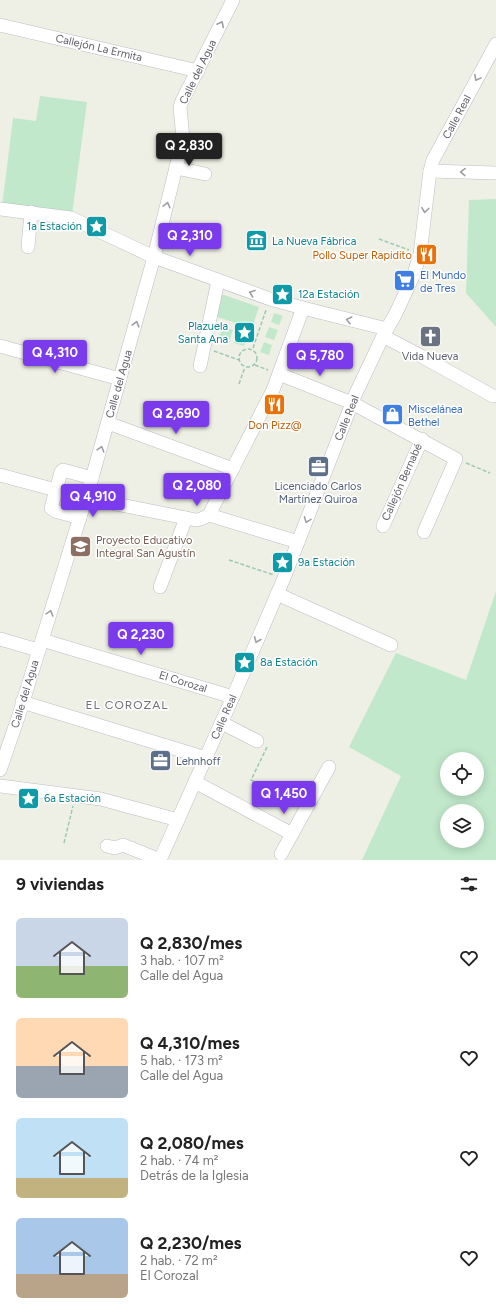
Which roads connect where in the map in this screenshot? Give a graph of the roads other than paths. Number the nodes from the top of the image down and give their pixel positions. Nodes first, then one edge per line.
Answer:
1 (233, 0) edge
2 (0, 25) edge
3 (496, 44) edge
4 (198, 71) junction
5 (176, 168) junction
6 (430, 171) junction
7 (496, 173) edge
8 (205, 174) dead end
9 (0, 209) edge
10 (31, 212) junction
11 (28, 247) dead end
12 (154, 257) junction
13 (218, 280) junction
14 (303, 308) junction
15 (385, 333) junction
16 (0, 346) edge
17 (200, 366) dead end
18 (279, 374) junction
19 (120, 379) junction
20 (493, 396) dead end
21 (352, 402) junction
22 (108, 423) junction
23 (422, 439) junction
24 (233, 469) junction
25 (0, 475) edge
26 (92, 478) junction
27 (56, 490) junction
28 (86, 498) junction
29 (208, 515) junction
30 (80, 518) junction
31 (186, 518) junction
32 (383, 526) dead end
33 (424, 532) dead end
34 (298, 542) junction
35 (160, 587) dead end
36 (276, 594) junction
37 (0, 639) edge
38 (40, 645) junction
39 (391, 645) dead end
40 (233, 697) junction
41 (22, 702) junction
42 (222, 723) junction
43 (257, 741) road end
44 (206, 758) junction
45 (329, 767) dead end
46 (0, 770) edge
47 (198, 777) junction
48 (0, 786) edge
49 (178, 820) junction
50 (292, 834) junction
51 (107, 846) dead end
52 (281, 854) dead end
53 (160, 860) edge

4 -> 1 street, Calle del Agua
2 - 4 street, Callejón La Ermita
3 -> 6 street, Calle Real
4 - 5 street, Calle del Agua
5 - 8 street
12 -> 5 street, Calle del Agua
7 -> 6 street
6 -> 15 street, Calle Real
9 - 10 street
10 - 11 street
10 - 12 street
12 - 13 street
19 -> 12 street, Calle del Agua
14 -> 13 street
13 - 17 street
15 -> 14 street
14 - 18 street
15 - 20 street
15 - 21 street, Calle Real
16 - 19 street
18 - 21 street, Callejón Bernabé
18 - 24 street
19 - 22 street, Calle del Agua
21 - 23 street, Callejón Bernabé
21 -> 34 street, Calle Real
22 - 24 street
26 -> 22 street, Calle del Agua
23 - 32 street, Callejón Bernabé
23 - 33 street, Callejón Bernabé
24 - 29 street
25 - 27 street
26 - 27 street
26 - 28 street, Calle del Agua
27 - 30 street
28 - 30 street, Calle del Agua
28 - 31 street
29 - 31 street
29 - 34 street
38 -> 30 street, Calle del Agua
31 - 35 street
34 - 36 street, Calle Real
36 - 39 street
36 -> 40 street, Calle Real
37 - 38 street, El Corozal
38 - 40 street, El Corozal
38 - 41 street, Calle del Agua
40 - 42 street, Calle Real
41 - 44 street
41 - 46 street, Calle del Agua
42 - 43 street
42 - 44 street, Calle Real
44 - 47 street, Calle Real
45 - 50 street
47 - 49 street, Calle Real
47 - 50 street
48 - 49 street
49 - 53 street, Calle Real
50 - 52 street
51 - 53 street

